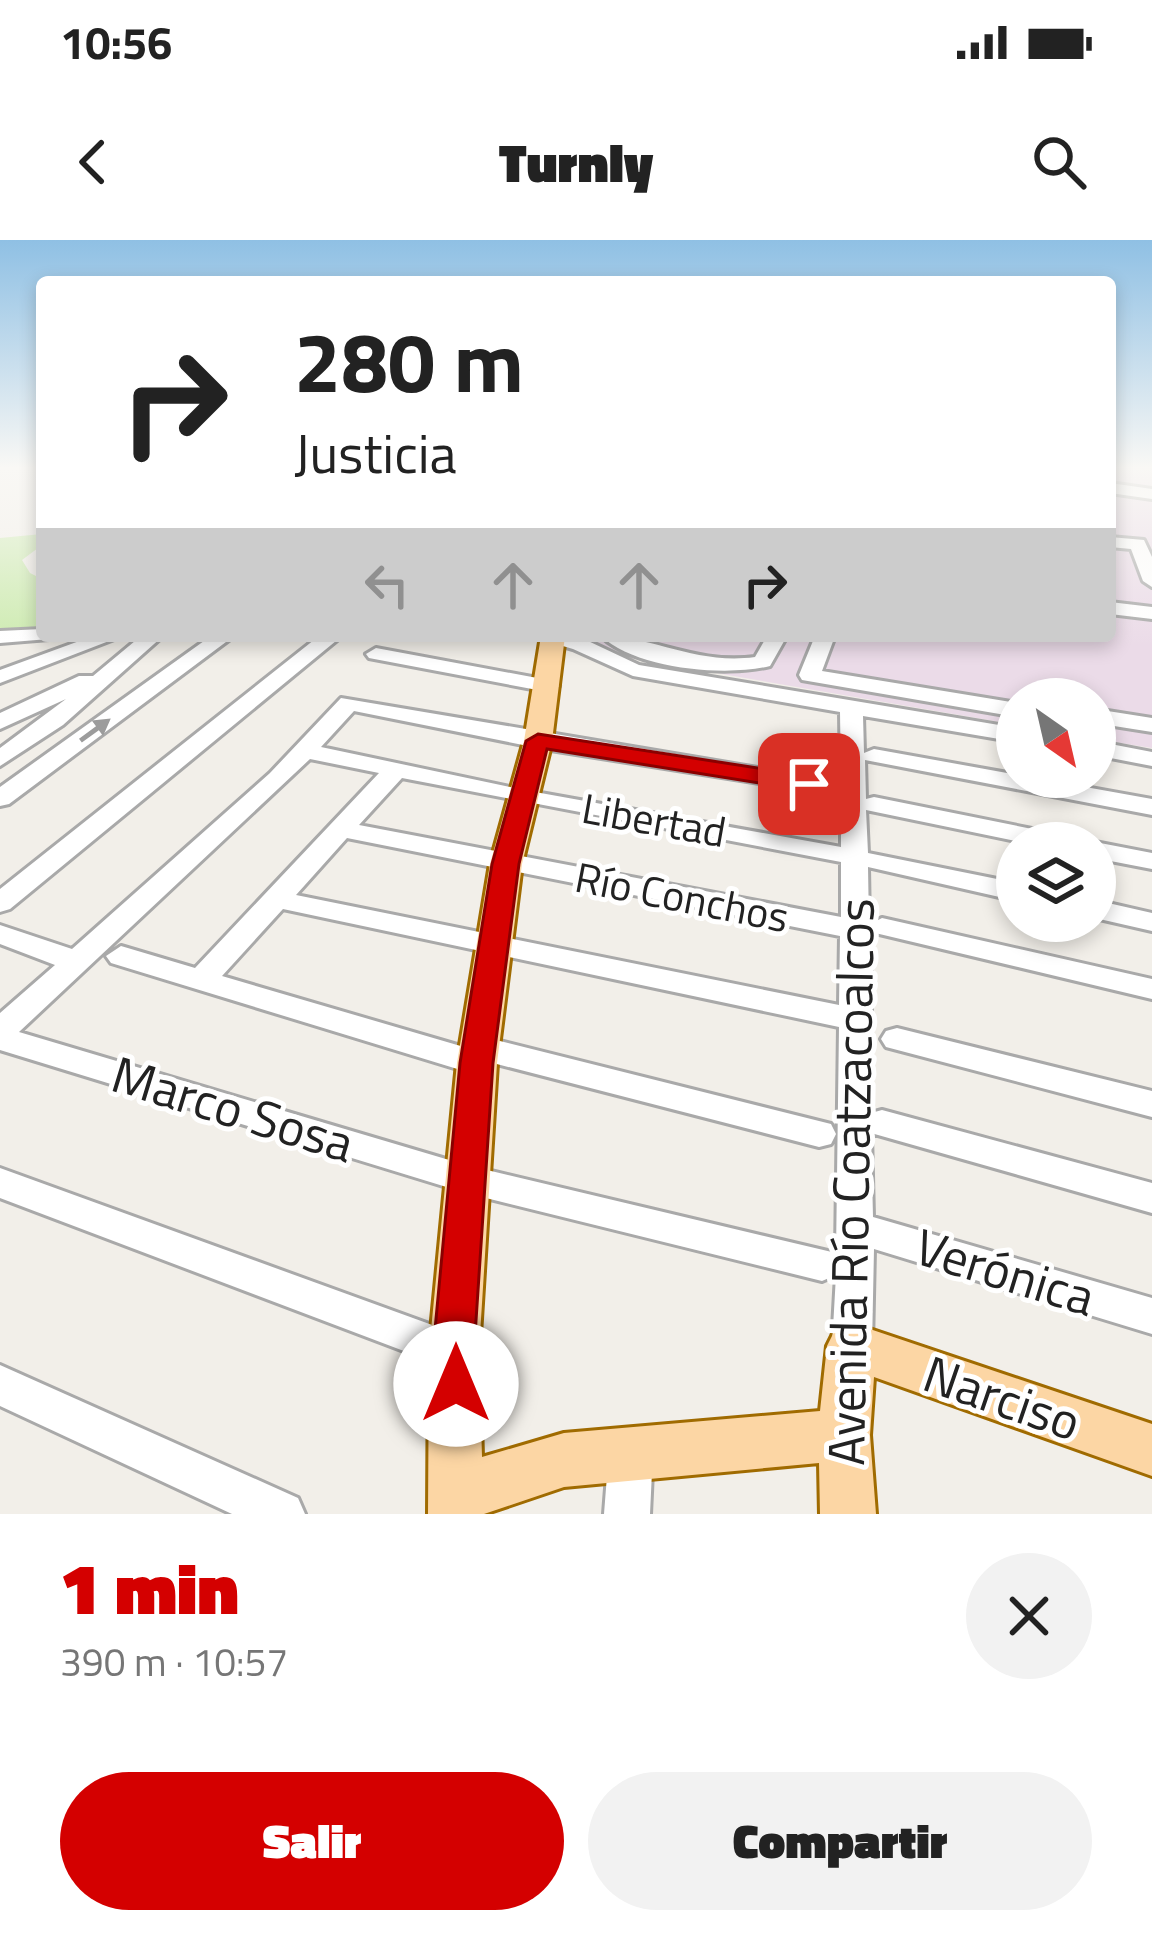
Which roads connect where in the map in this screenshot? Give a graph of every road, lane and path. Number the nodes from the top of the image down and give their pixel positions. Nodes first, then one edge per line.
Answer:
1 (1117, 544) edge
2 (1152, 581) edge
3 (1116, 609) edge
4 (1152, 613) edge
5 (36, 635) edge
6 (0, 638) edge
7 (96, 642) edge
8 (146, 642) edge
9 (216, 642) edge
10 (325, 642) edge
11 (548, 642) edge
12 (570, 642) edge
13 (620, 642) edge
14 (774, 642) edge
15 (823, 642) edge
16 (376, 654) dead end
17 (108, 673) junction
18 (0, 677) edge
19 (548, 686) junction
20 (850, 705) junction
21 (996, 706) edge
22 (1116, 719) edge
23 (55, 720) junction
24 (1152, 725) edge
25 (0, 727) edge
26 (996, 731) edge
27 (1116, 733) edge
28 (1152, 739) edge
29 (538, 741) junction
30 (307, 751) junction
31 (1116, 752) edge
32 (874, 756) dead end
33 (1152, 758) edge
34 (0, 759) edge
35 (395, 772) junction
36 (524, 797) junction
37 (864, 798) junction
38 (0, 799) edge
39 (1152, 807) edge
40 (996, 828) edge
41 (341, 830) junction
42 (1116, 854) edge
43 (863, 859) junction
44 (1152, 861) edge
45 (506, 864) junction
46 (996, 888) edge
47 (275, 899) junction
48 (0, 903) edge
49 (1116, 914) edge
50 (1152, 922) edge
51 (870, 929) junction
52 (0, 934) edge
53 (493, 947) junction
54 (121, 956) dead end
55 (77, 962) junction
56 (204, 977) junction
57 (1152, 988) edge
58 (858, 1020) junction
59 (0, 1035) edge
60 (897, 1039) dead end
61 (478, 1056) junction
62 (1152, 1104) edge
63 (883, 1124) dead end
64 (819, 1134) dead end
65 (466, 1179) junction
66 (0, 1184) edge
67 (1152, 1198) edge
68 (857, 1228) junction
69 (822, 1264) dead end
70 (1152, 1316) edge
71 (852, 1346) junction
72 (454, 1351) junction
73 (0, 1384) edge
74 (844, 1435) junction
75 (631, 1450) junction
76 (1152, 1450) edge
77 (458, 1502) edge
78 (282, 1514) edge
79 (627, 1514) edge
80 (848, 1514) edge

1 - 2 street
3 - 4 street
5 - 6 street
7 - 18 street
8 - 17 street
38 -> 9 street
10 - 48 street
11 - 19 main road
12 - 20 street
13 - 14 street
15 - 21 street
16 - 19 street
17 - 23 street
17 - 25 street
19 - 29 main road
20 - 26 street
20 - 37 street, Avenida Río Coatzacoalcos
22 - 24 street
23 - 25 street
23 - 34 street
27 - 28 street
29 - 30 street
29 - 36 main road
29 - 37 street
30 - 35 street, Libertad
30 - 55 street
31 - 33 street
32 - 39 street
35 - 36 street, Libertad
35 - 41 street
36 - 43 street, Libertad
36 - 45 main road
37 - 40 street
37 - 43 street, Avenida Río Coatzacoalcos
41 - 45 street, Río Conchos
41 - 47 street
42 - 44 street
43 - 46 street, Libertad
43 - 51 street, Avenida Río Coatzacoalcos
45 - 51 street, Río Conchos
45 - 53 main road
47 - 53 street
47 - 56 street
49 - 50 street
51 - 57 street, Río Conchos
51 - 58 street, Avenida Río Coatzacoalcos
52 - 55 street
53 - 58 street
53 - 61 main road
54 - 56 street
55 - 59 street
56 - 61 street
58 - 68 street, Avenida Río Coatzacoalcos
59 - 65 street, Marco Sosa
60 - 62 street
61 - 64 street
61 - 65 main road
63 - 67 street
65 - 69 street, Marco Sosa
65 - 72 main road
66 - 72 street
68 - 70 street, Verónica
68 - 71 street, Avenida Río Coatzacoalcos
71 - 74 main road, Avenida Río Coatzacoalcos
71 - 76 main road, Narciso
72 - 77 main road
73 - 78 street
74 - 75 main road
74 - 80 main road, Avenida Río Coatzacoalcos
75 - 77 main road
75 - 79 street

